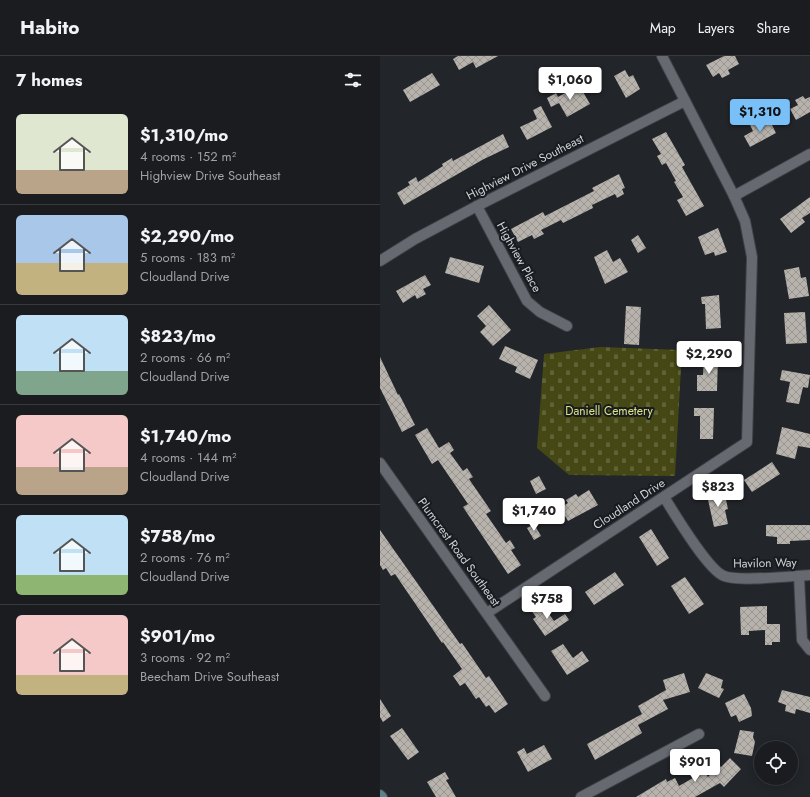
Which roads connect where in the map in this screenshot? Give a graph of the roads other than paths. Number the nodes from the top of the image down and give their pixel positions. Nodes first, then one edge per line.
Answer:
1 (662, 56) edge
2 (685, 100) junction
3 (810, 154) edge
4 (734, 196) junction
5 (476, 206) junction
6 (380, 261) edge
7 (567, 326) dead end
8 (380, 463) edge
9 (664, 497) junction
10 (810, 575) edge
11 (799, 576) junction
12 (487, 613) junction
13 (810, 650) edge
14 (545, 696) dead end
15 (699, 734) dead end
16 (581, 797) edge

1 - 2 street, Cloudland Drive
2 - 4 street, Cloudland Drive
2 - 5 street, Highview Drive Southeast
3 - 4 street
4 - 9 street, Cloudland Drive
5 - 6 street, Highview Drive Southeast
5 - 7 street, Highview Place
8 - 12 street, Plumcrest Road Southeast
9 - 11 street, Havilon Way
9 - 12 street, Cloudland Drive
10 - 11 street, Havilon Way
11 - 13 street
12 - 14 street, Plumcrest Road Southeast
15 - 16 street

